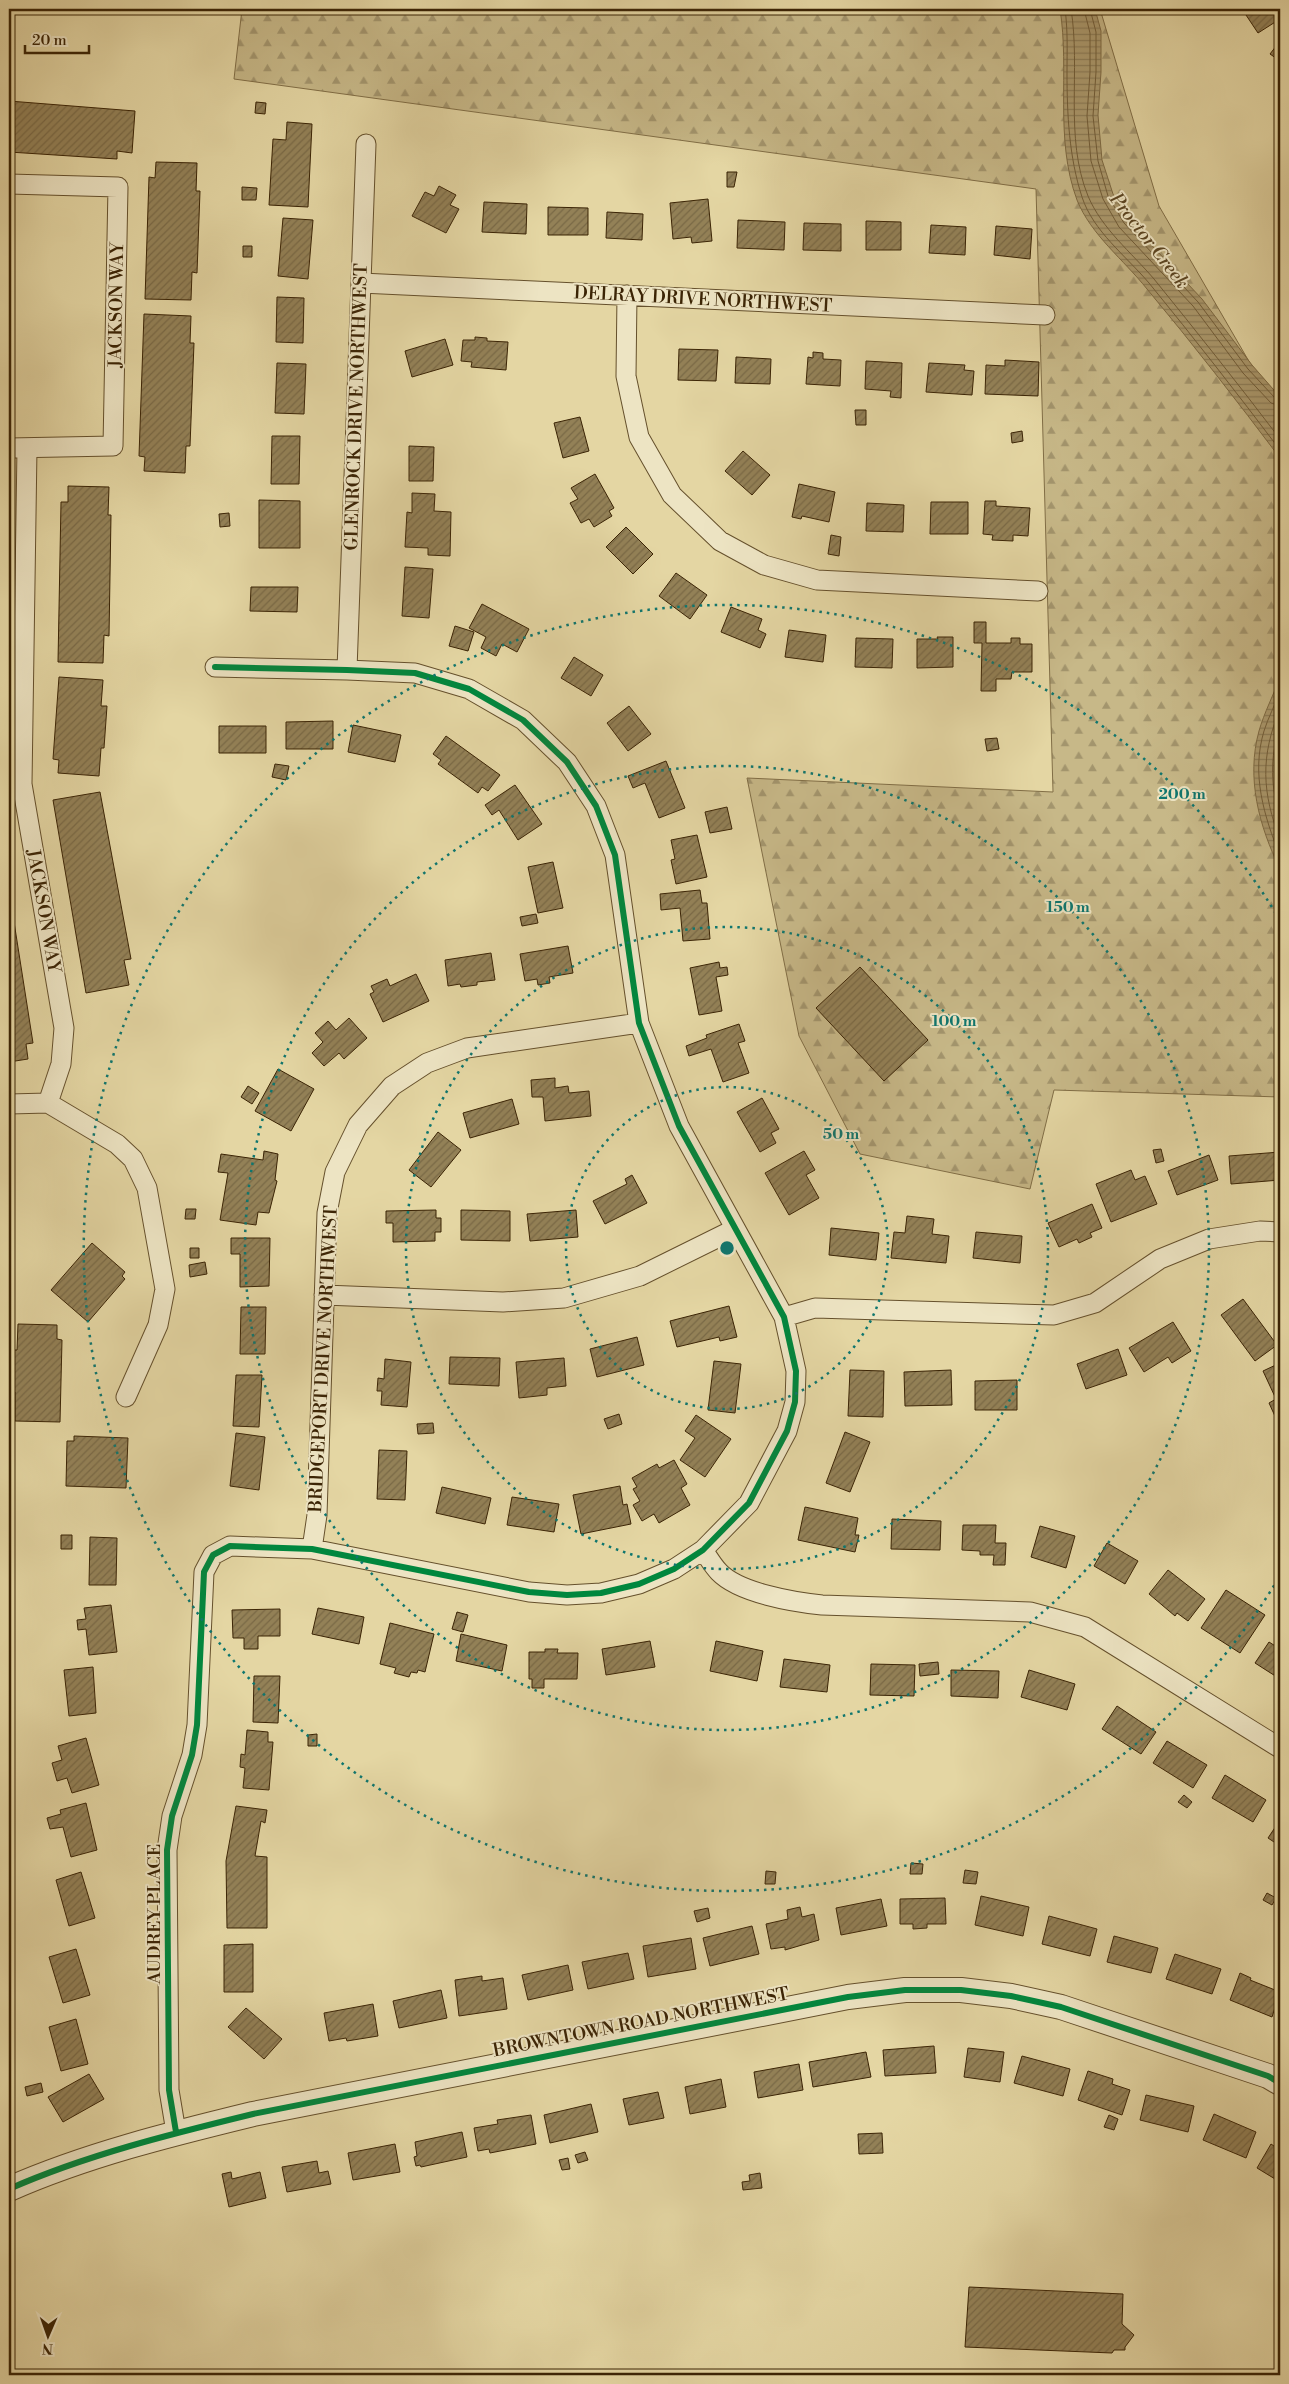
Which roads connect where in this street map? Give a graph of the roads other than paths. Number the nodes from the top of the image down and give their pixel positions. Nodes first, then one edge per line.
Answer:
1 (366, 144) dead end
2 (9, 184) edge
3 (361, 283) junction
4 (627, 296) junction
5 (1045, 315) dead end
6 (18, 448) edge
7 (1038, 591) dead end
8 (215, 667) dead end
9 (347, 670) junction
10 (639, 1023) junction
11 (48, 1103) junction
12 (9, 1104) edge
13 (735, 1228) junction
14 (1280, 1232) edge
15 (324, 1295) junction
16 (784, 1317) junction
17 (126, 1397) dead end
18 (312, 1550) junction
19 (703, 1550) junction
20 (1280, 1748) edge
21 (1280, 2083) edge
22 (176, 2132) junction
23 (9, 2189) edge

1 - 3 street, GLENROCK DRIVE NORTHWEST
2 - 6 street, JACKSON WAY
3 - 4 street, DELRAY DRIVE NORTHWEST
3 - 9 street, GLENROCK DRIVE NORTHWEST
4 - 5 street, DELRAY DRIVE NORTHWEST
4 - 7 street
6 - 11 street, JACKSON WAY
8 - 9 street, AUDREY PLACE
9 - 10 street, AUDREY PLACE
10 - 13 street, AUDREY PLACE
10 - 15 street, BRIDGEPORT DRIVE NORTHWEST
11 - 12 street
11 - 17 street
13 - 15 street
13 - 16 street, AUDREY PLACE
14 - 16 street
15 - 18 street, BRIDGEPORT DRIVE NORTHWEST
16 - 19 street, AUDREY PLACE
18 - 19 street, AUDREY PLACE
18 - 22 street, AUDREY PLACE
19 - 20 street
21 - 22 street, BROWNTOWN ROAD NORTHWEST
22 - 23 street, BROWNTOWN ROAD NORTHWEST

